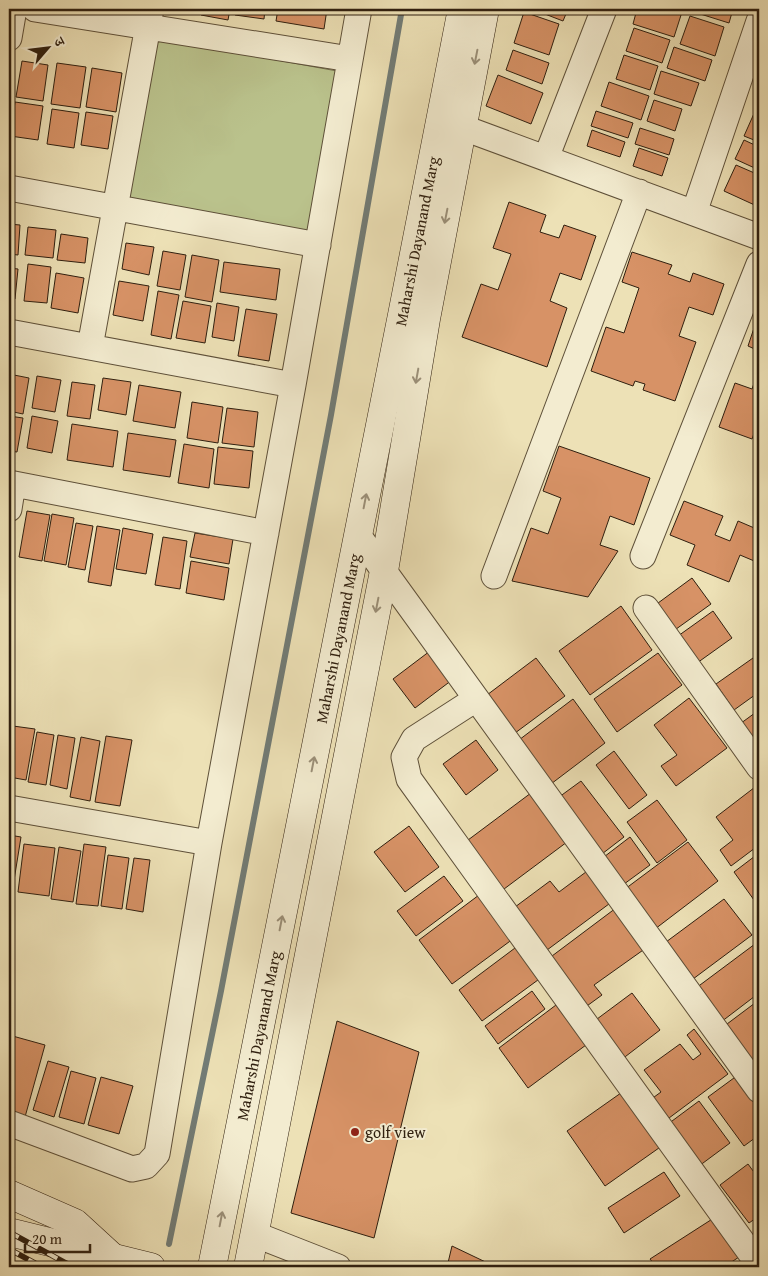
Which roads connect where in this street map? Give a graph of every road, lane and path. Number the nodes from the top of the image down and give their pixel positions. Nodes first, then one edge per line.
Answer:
1 (14, 9) edge
2 (35, 9) edge
3 (359, 9) edge
4 (462, 9) edge
5 (485, 9) edge
6 (604, 9) edge
7 (149, 18) edge
8 (759, 21) edge
9 (9, 38) edge
10 (350, 59) junction
11 (452, 123) junction
12 (546, 158) junction
13 (9, 188) edge
14 (639, 192) junction
15 (115, 207) junction
16 (694, 213) junction
17 (759, 237) edge
18 (318, 244) junction
19 (759, 264) edge
20 (9, 332) edge
21 (90, 347) junction
22 (294, 385) junction
23 (11, 484) edge
24 (9, 509) edge
25 (266, 533) junction
26 (358, 535) junction
27 (643, 556) dead end
28 (384, 572) junction
29 (494, 576) dead end
30 (646, 608) dead end
31 (476, 698) junction
32 (759, 767) edge
33 (9, 808) edge
34 (210, 843) junction
35 (759, 1090) edge
36 (9, 1123) edge
37 (9, 1194) edge
38 (9, 1232) edge
39 (254, 1234) junction
40 (113, 1258) junction
41 (759, 1265) edge
42 (151, 1267) edge
43 (212, 1267) edge
44 (248, 1267) edge
45 (338, 1267) edge

1 - 9 street
2 - 7 street
3 - 10 street
4 - 11 street, Maharshi Dayanand Marg
5 -> 11 street, Maharshi Dayanand Marg
6 - 12 street
7 - 10 street
7 - 15 street
8 - 16 street
10 - 18 street
11 - 12 street
26 -> 11 street, Maharshi Dayanand Marg
11 -> 28 street, Maharshi Dayanand Marg
12 - 14 street
13 - 15 street
14 - 16 street
14 - 29 street
15 - 18 street
15 - 21 street
16 - 17 street
18 - 22 street
19 - 27 street
20 - 21 street
21 - 22 street
22 - 25 street
23 - 24 street
23 - 25 street
25 - 34 street
26 - 28 street
43 -> 26 street, Maharshi Dayanand Marg
28 - 31 street
28 -> 39 street, Maharshi Dayanand Marg
30 - 32 street
31 - 35 street
31 - 41 street
33 - 34 street
34 - 36 street
37 - 40 street
38 - 40 street
39 - 44 street, Maharshi Dayanand Marg
39 - 45 street
40 - 42 street

